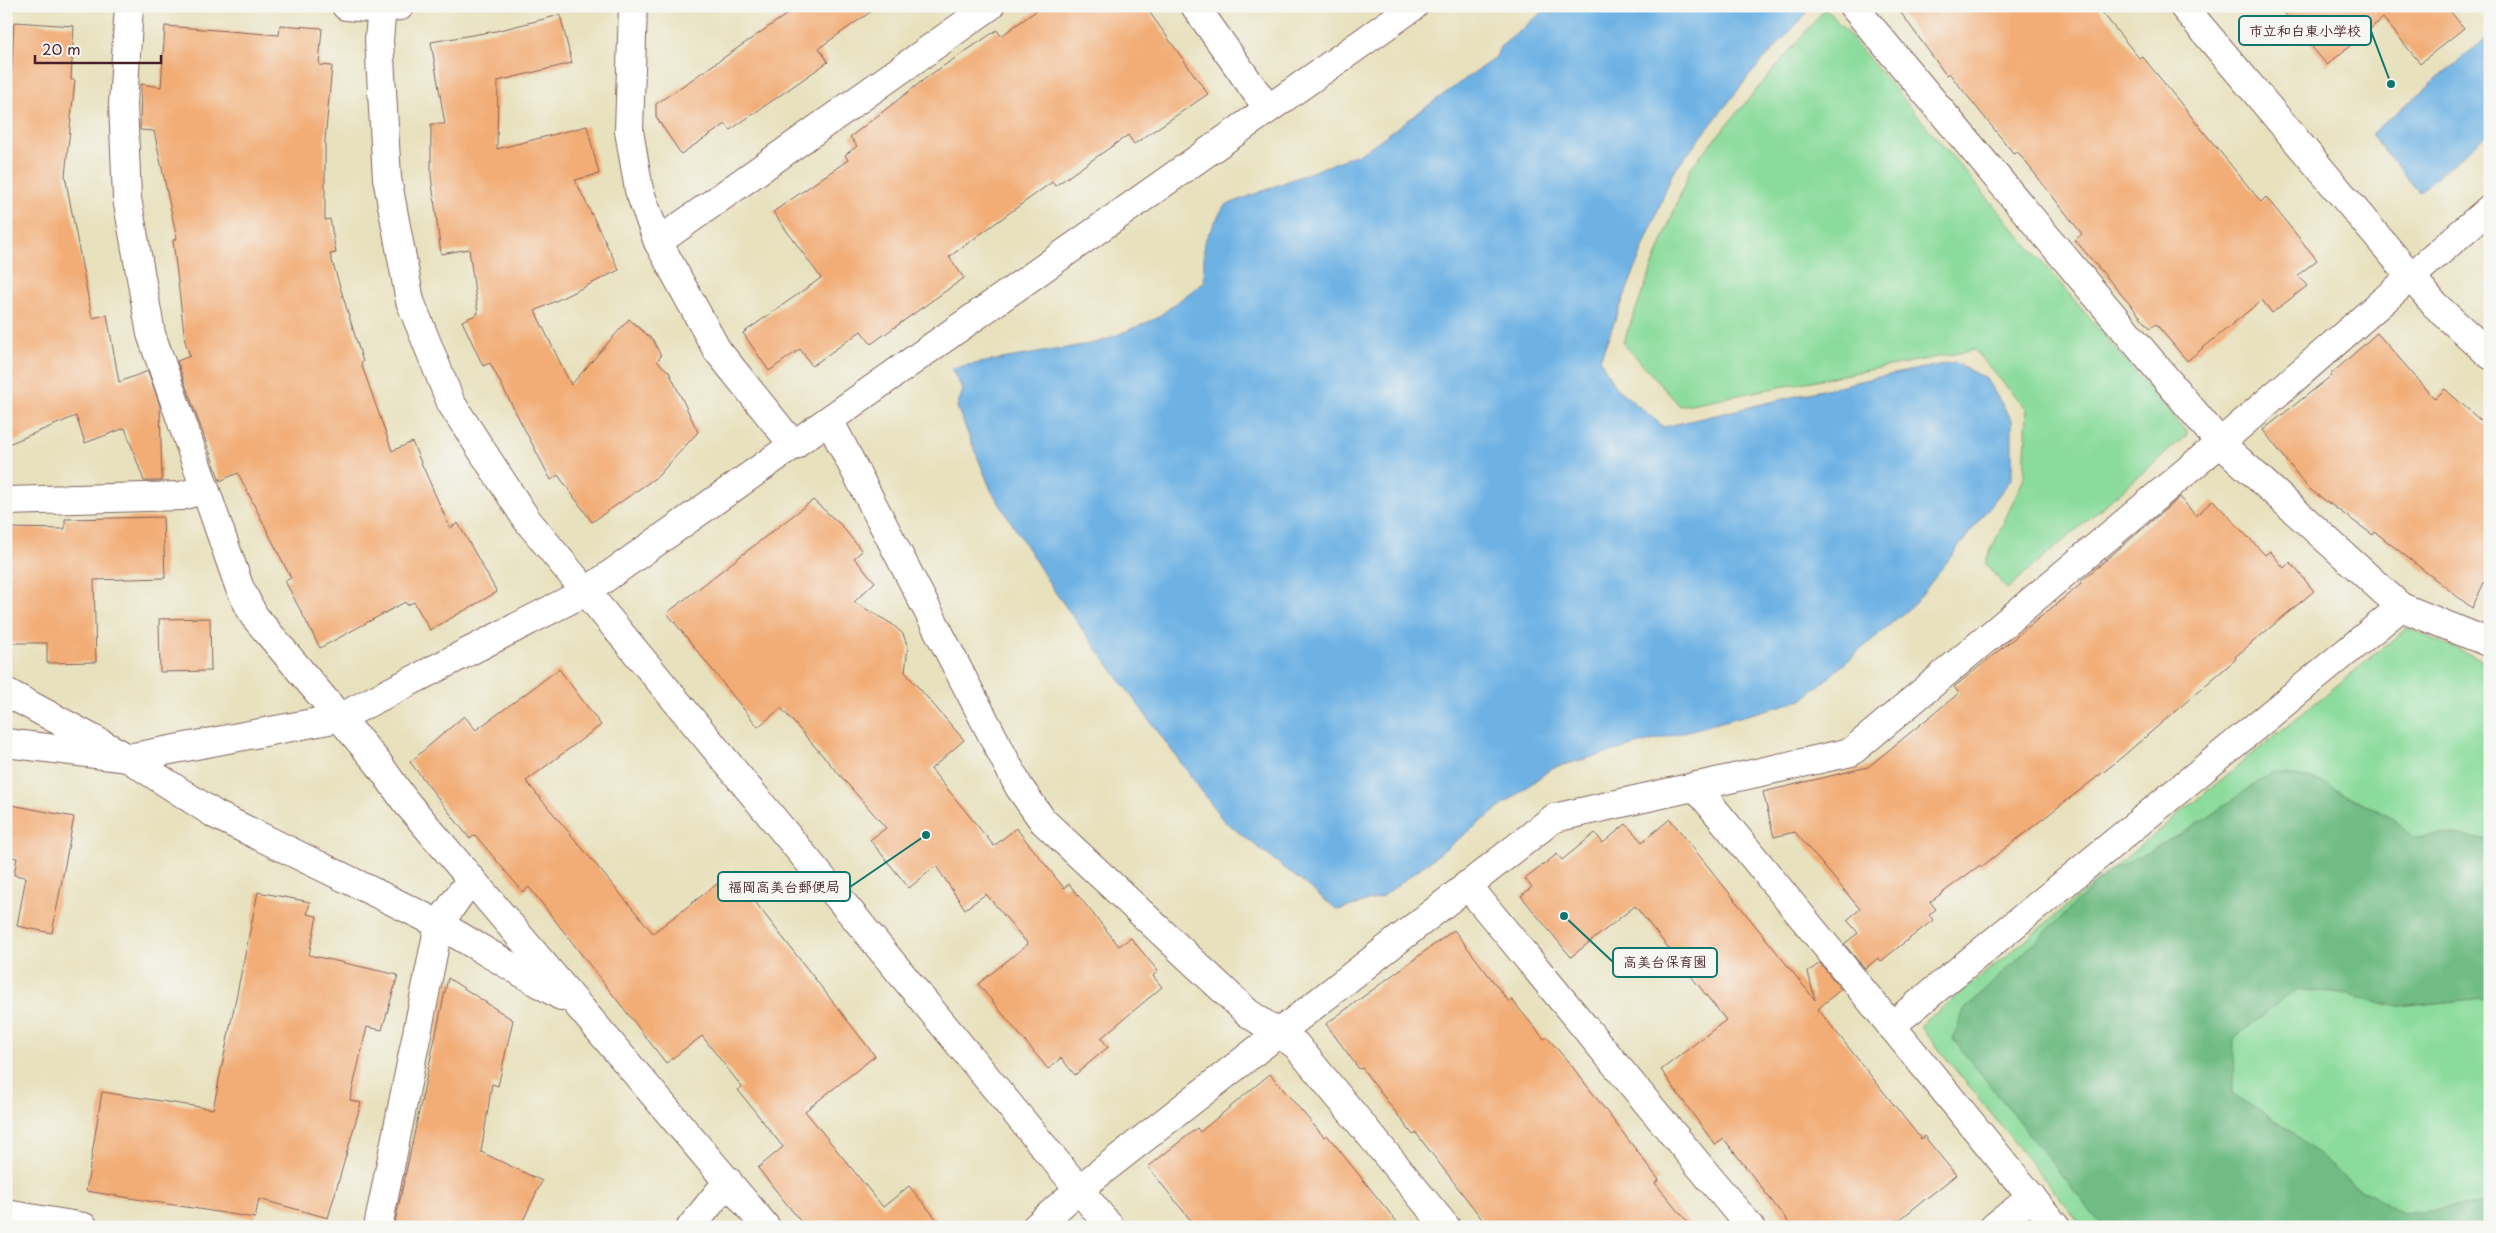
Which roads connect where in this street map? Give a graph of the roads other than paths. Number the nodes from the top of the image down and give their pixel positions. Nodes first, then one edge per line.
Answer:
1 (129, 6) edge
2 (346, 6) edge
3 (633, 6) edge
4 (990, 6) edge
5 (1195, 6) edge
6 (1414, 6) edge
7 (1853, 6) edge
8 (2183, 6) edge
9 (388, 7) edge
10 (1268, 108) junction
11 (2490, 208) edge
12 (658, 242) junction
13 (2411, 276) junction
14 (2490, 355) edge
15 (830, 420) junction
16 (2220, 443) junction
17 (794, 446) junction
18 (206, 489) junction
19 (6, 501) edge
20 (587, 591) junction
21 (2401, 607) junction
22 (2490, 643) edge
23 (6, 692) edge
24 (339, 718) junction
25 (6, 743) edge
26 (128, 758) junction
27 (1695, 786) junction
28 (471, 879) junction
29 (1467, 886) junction
30 (439, 924) junction
31 (579, 1006) junction
32 (1891, 1026) junction
33 (1278, 1033) junction
34 (728, 1182) junction
35 (1079, 1189) junction
36 (2032, 1197) junction
37 (6, 1214) edge
38 (84, 1227) edge
39 (378, 1227) edge
40 (691, 1227) edge
41 (766, 1227) edge
42 (1036, 1227) edge
43 (1110, 1227) edge
44 (1446, 1227) edge
45 (1750, 1227) edge
46 (1994, 1227) edge
47 (2056, 1227) edge

1 - 18 street
2 - 9 street
3 - 12 street
4 - 12 street
5 - 10 street
6 - 10 street
7 - 16 street
8 - 13 street
9 - 20 street
10 - 15 street
11 - 13 street
12 - 17 street
13 - 14 street
13 - 16 street
15 - 17 street
15 - 33 street
16 - 21 street
16 - 27 street
17 - 20 street
18 - 19 street
18 - 24 street
20 - 24 street
20 - 35 street
21 - 22 street
21 - 32 street
23 - 26 street
24 - 26 street
24 - 28 street
25 - 26 street
26 - 30 street
27 - 29 street
27 - 32 street
28 - 30 street
28 - 31 street
29 - 33 street
29 - 45 street
30 - 31 street
30 - 39 street
31 - 34 street
32 - 36 street
33 - 35 street
33 - 44 street
34 - 40 street
34 - 41 street
35 - 42 street
35 - 43 street
36 - 46 street
36 - 47 street
37 - 38 street

